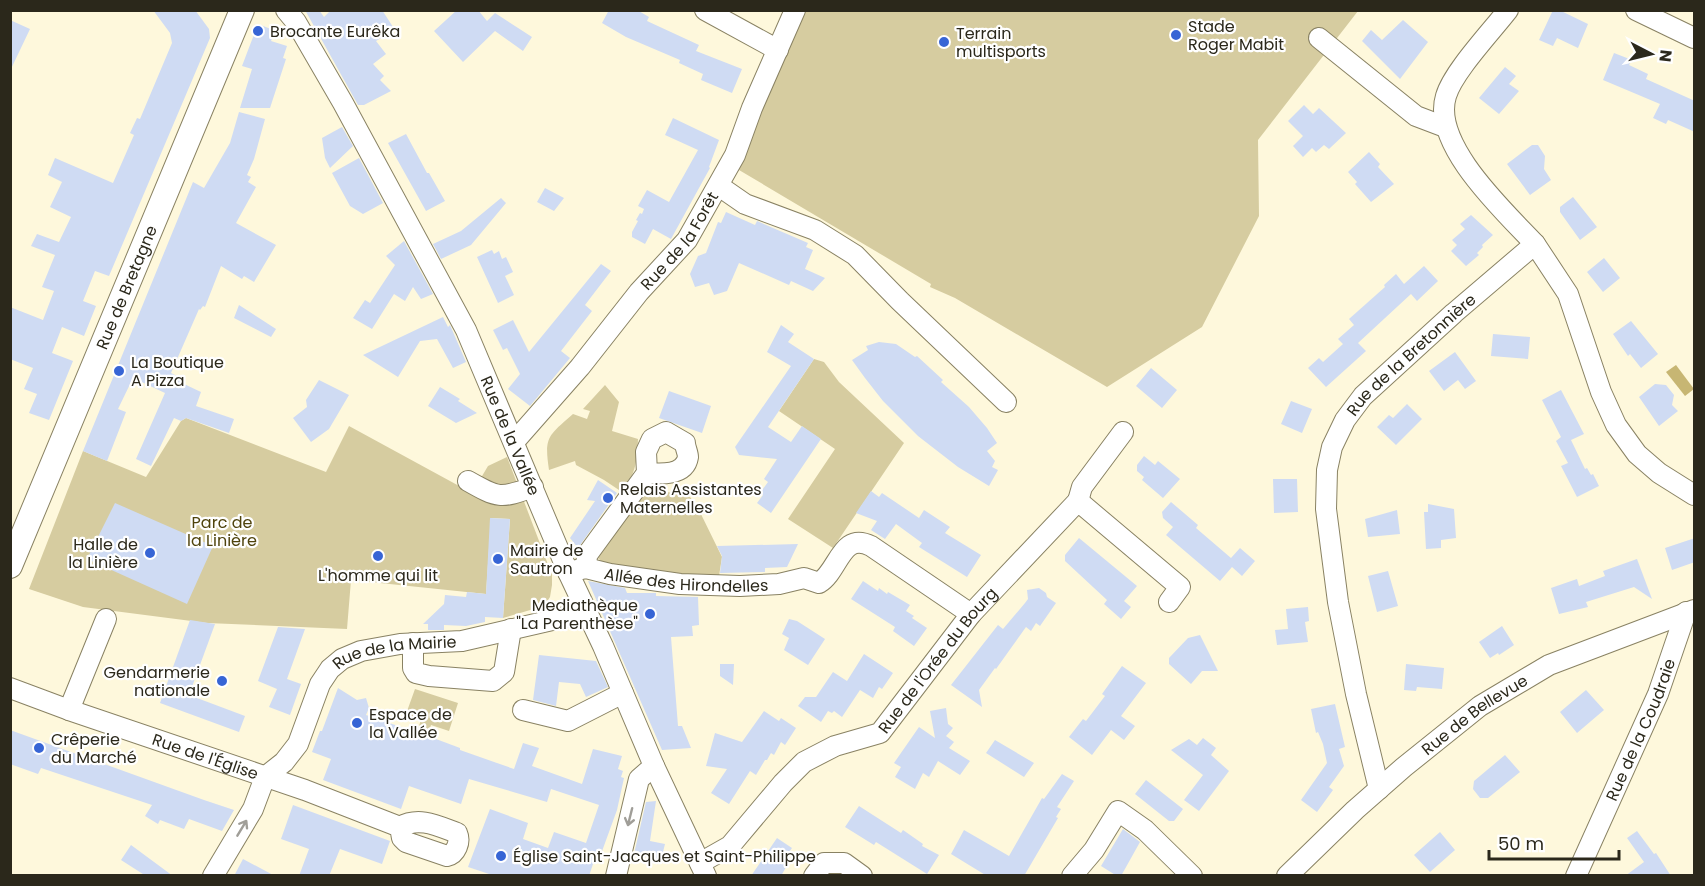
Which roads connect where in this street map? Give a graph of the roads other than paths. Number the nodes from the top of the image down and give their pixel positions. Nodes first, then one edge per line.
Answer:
1 (242, 10) edge
2 (286, 10) edge
3 (705, 10) edge
4 (795, 10) edge
5 (1508, 10) edge
6 (1636, 10) edge
7 (1319, 38) dead end
8 (1695, 38) edge
9 (778, 50) junction
10 (1445, 127) junction
11 (719, 186) junction
12 (1535, 244) junction
13 (1006, 402) dead end
14 (1123, 432) dead end
15 (514, 442) junction
16 (647, 473) dead end
17 (468, 481) dead end
18 (533, 488) junction
19 (1695, 495) edge
20 (1078, 501) junction
21 (10, 566) edge
22 (577, 570) junction
23 (1169, 602) dead end
24 (1690, 611) edge
25 (587, 612) junction
26 (971, 614) junction
27 (106, 619) dead end
28 (511, 629) junction
29 (413, 644) junction
30 (10, 688) edge
31 (623, 693) junction
32 (69, 710) junction
33 (523, 710) dead end
34 (654, 766) junction
35 (265, 777) junction
36 (1379, 789) junction
37 (400, 827) dead end
38 (703, 870) edge
39 (213, 876) edge
40 (616, 876) edge
41 (814, 876) edge
42 (862, 876) edge
43 (1072, 876) edge
44 (1192, 876) edge
45 (1287, 876) edge
46 (1576, 876) edge

1 - 21 main road, Rue de Bretagne
2 - 15 street, Rue de la Vallée
3 - 9 street
4 - 9 street, Rue de la Forêt
5 - 10 street
6 - 8 street
7 - 10 street
9 - 11 street, Rue de la Forêt
10 - 12 street
11 - 13 street
11 - 15 street, Rue de la Forêt
12 - 19 street
12 - 36 street, Rue de la Bretonnière
14 - 20 street, Rue de l'Orée du Bourg
15 - 18 street, Rue de la Vallée
16 - 22 street
17 - 18 street
18 - 22 street, Rue de la Vallée
20 - 23 street
20 - 26 street, Rue de l'Orée du Bourg
22 - 25 street, Rue de la Vallée
22 - 26 street, Allée des Hirondelles
24 - 36 street, Rue de Bellevue
24 - 46 street, Rue de la Coudraie
25 - 28 street, Rue de la Mairie
25 - 31 street, Rue de la Vallée
26 - 38 street, Rue de l'Orée du Bourg
27 - 32 street
28 - 29 street, Rue de la Mairie
28 - 29 street
29 - 35 street, Rue de la Mairie
30 - 32 street, Rue de l'Église
31 - 33 street
31 - 34 street, Rue de la Vallée
32 - 35 street, Rue de l'Église
34 - 38 street, Rue de la Vallée
34 -> 40 street
35 - 37 street, Rue de l'Église
39 -> 35 street
36 - 45 street, Rue de Bellevue
41 - 42 street
43 - 44 street

